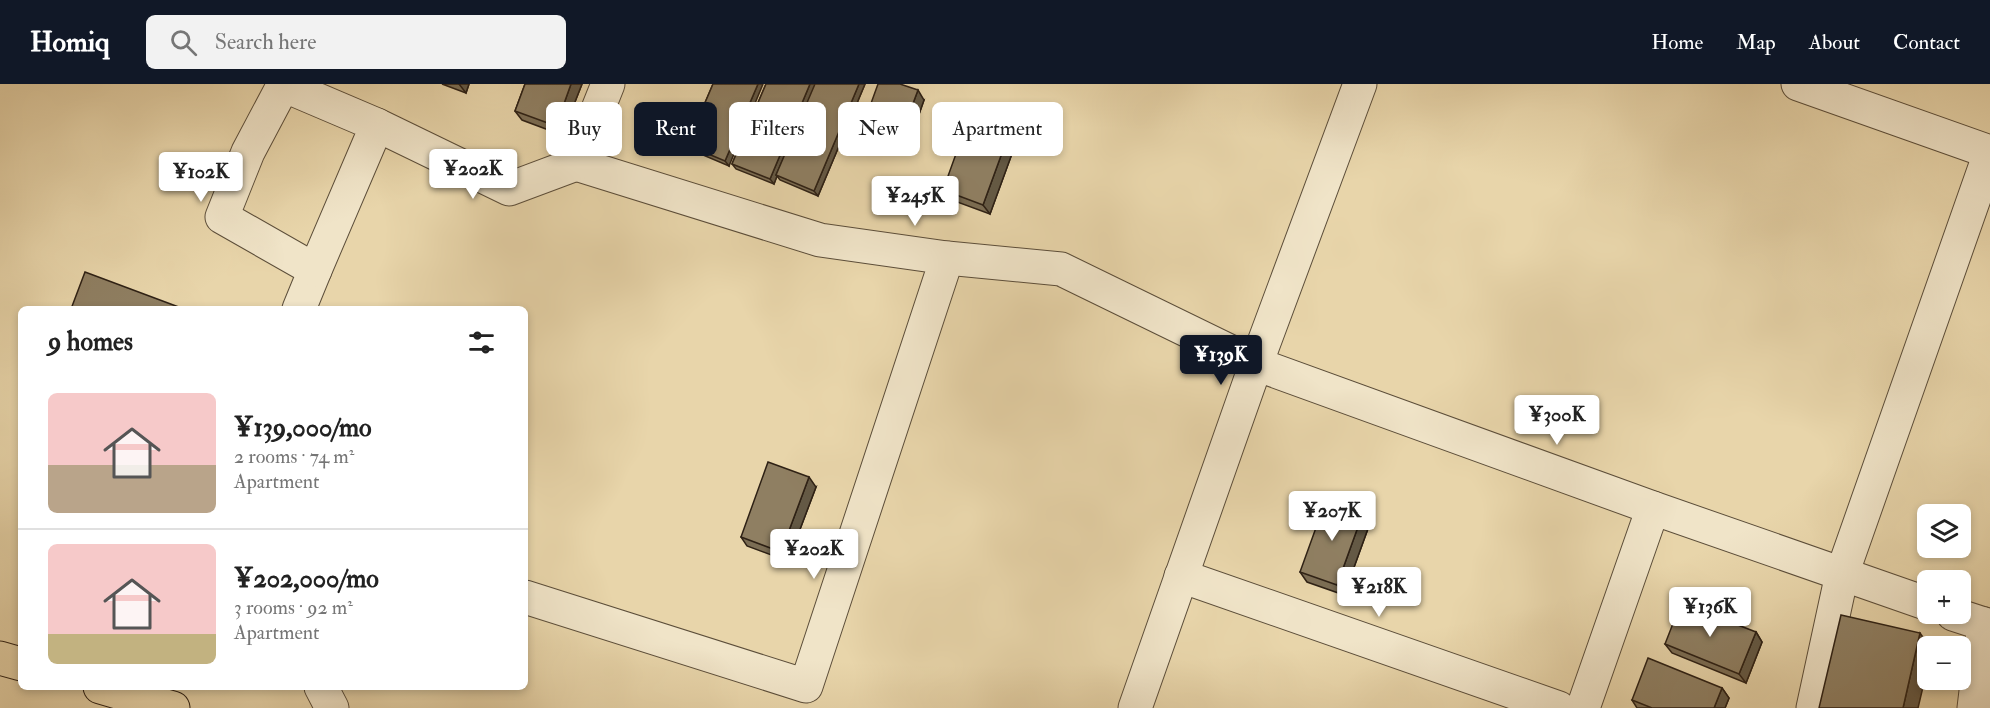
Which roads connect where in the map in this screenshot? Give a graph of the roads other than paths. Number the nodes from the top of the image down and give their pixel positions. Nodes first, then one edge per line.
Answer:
1 (608, 84) edge
2 (1360, 84) edge
3 (1798, 84) edge
4 (284, 85) edge
5 (377, 125) junction
6 (1990, 152) edge
7 (576, 164) junction
8 (946, 258) junction
9 (315, 270) junction
10 (300, 306) edge
11 (1256, 364) junction
12 (1653, 508) junction
13 (1842, 574) junction
14 (1181, 576) junction
15 (528, 598) edge
16 (1917, 600) edge
17 (1971, 620) edge
18 (1987, 625) edge
19 (0, 658) edge
20 (18, 663) edge
21 (110, 690) edge
22 (323, 690) edge
23 (173, 708) edge
24 (332, 708) edge
25 (1135, 708) edge
26 (1559, 708) edge
27 (1583, 708) edge
28 (1813, 708) edge
29 (1974, 708) edge

1 - 7 street
2 - 11 street
3 - 6 street
4 - 5 street
4 - 9 street
5 - 7 street
5 - 9 street
6 - 13 street
7 - 8 street
8 - 11 street
8 - 15 street
9 - 10 street
11 - 12 street
11 - 14 street
12 - 13 street
12 - 27 street
13 - 16 street
13 - 28 street
14 - 25 street
14 - 26 street
17 - 18 street
18 - 29 street
19 - 20 main road
21 - 23 main road
22 - 24 street

